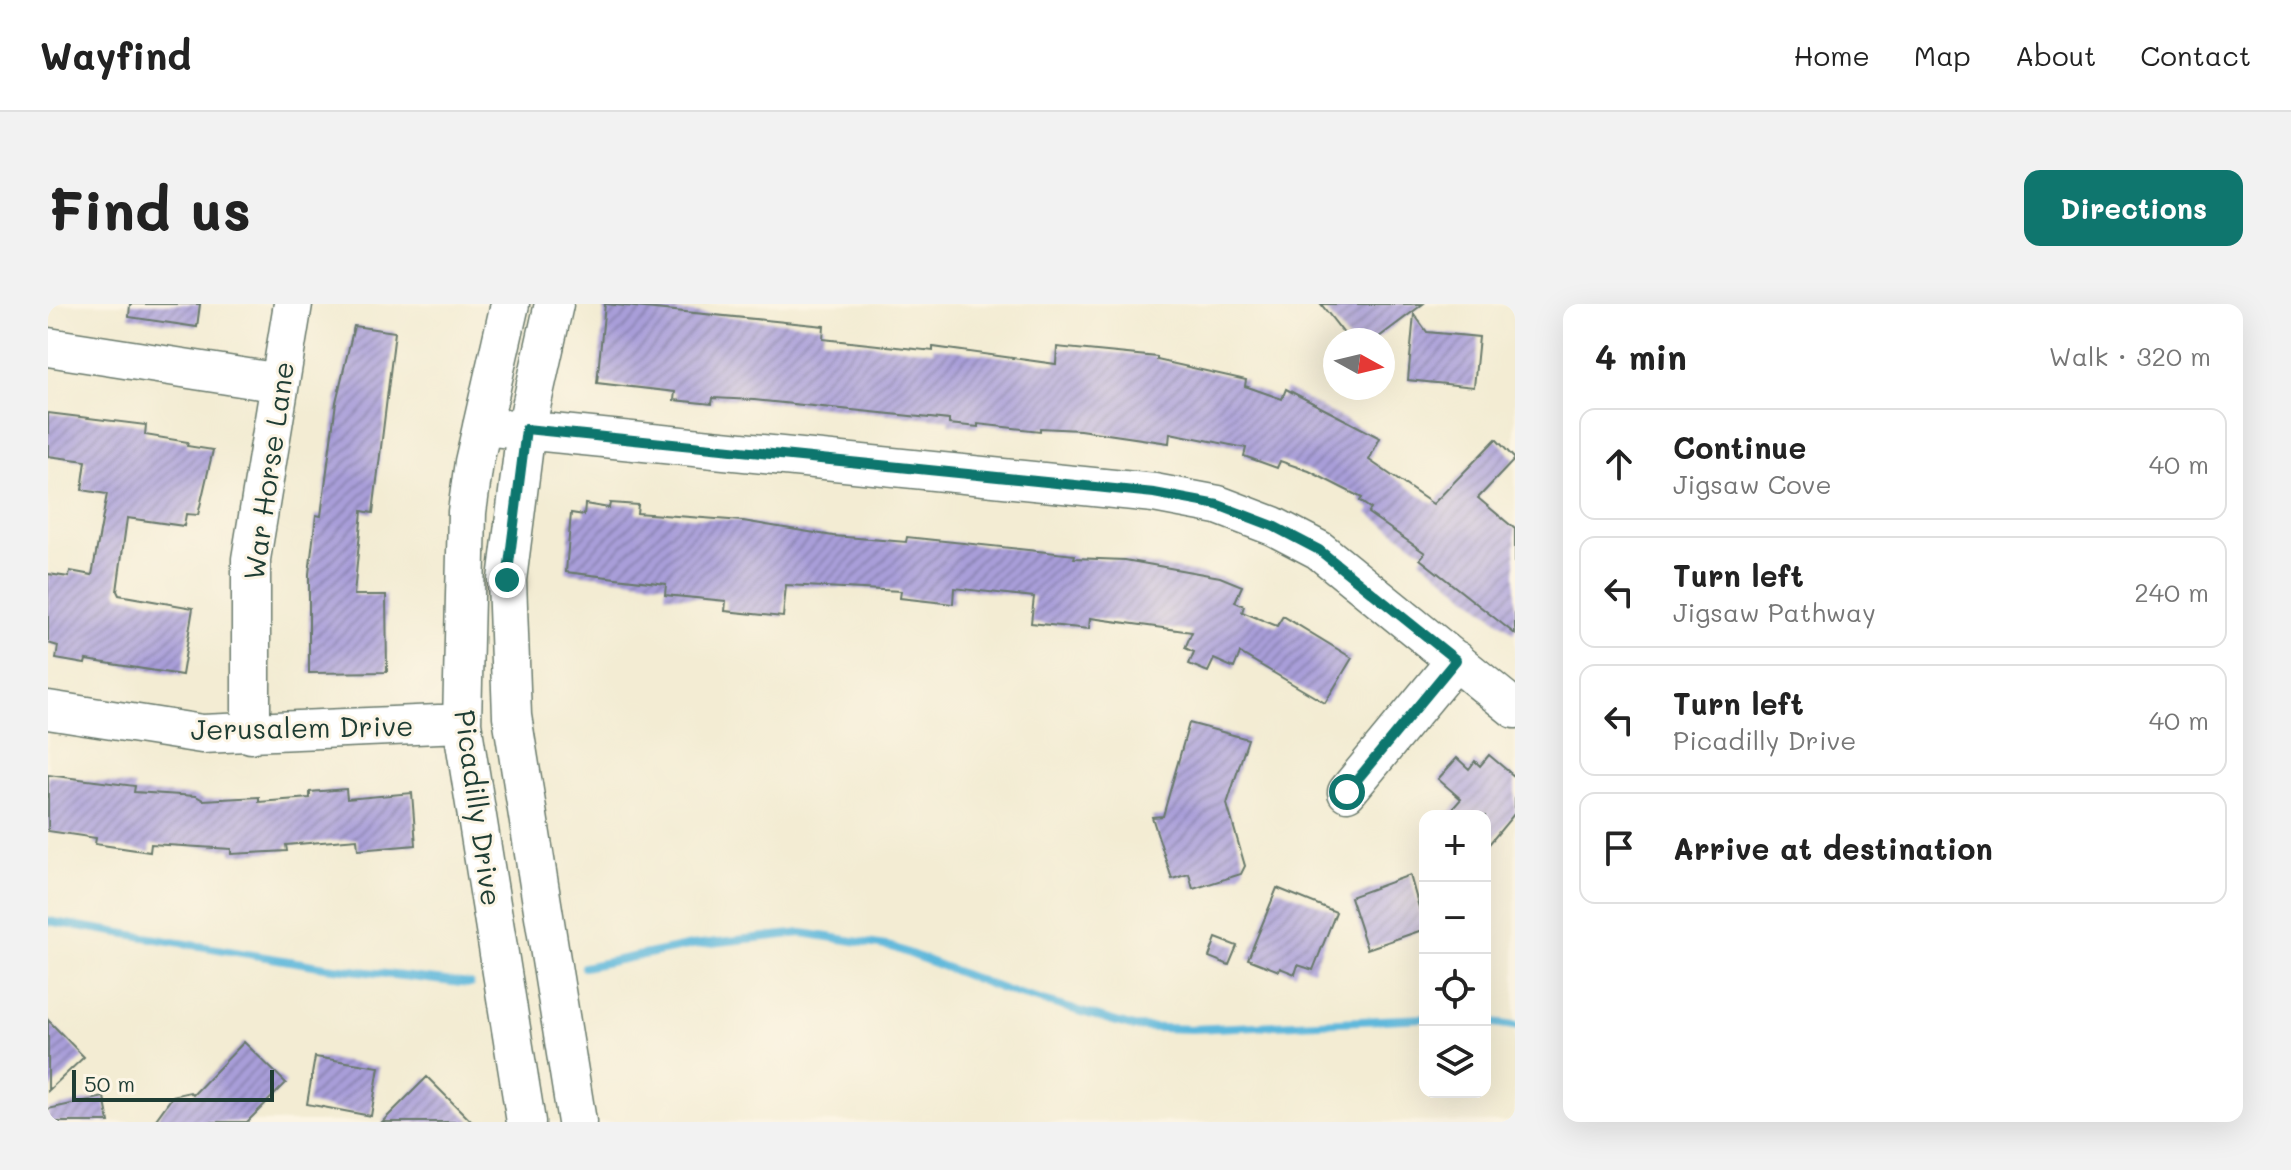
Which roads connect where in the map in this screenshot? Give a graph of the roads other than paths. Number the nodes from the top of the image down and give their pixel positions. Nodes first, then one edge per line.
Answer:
1 (293, 304) edge
2 (510, 304) edge
3 (554, 304) edge
4 (48, 347) edge
5 (280, 383) junction
6 (482, 426) junction
7 (526, 429) junction
8 (1456, 660) junction
9 (1515, 709) edge
10 (48, 710) edge
11 (462, 723) junction
12 (251, 734) junction
13 (1347, 792) dead end
14 (526, 1122) edge
15 (577, 1122) edge

1 - 5 street, War Horse Lane
2 - 6 street, Picadilly Drive
3 - 7 street, Picadilly Drive
4 - 5 street
5 - 12 street, War Horse Lane
6 - 7 street
6 - 11 street, Picadilly Drive
7 - 8 street
7 - 15 street, Picadilly Drive
8 - 9 street
8 - 13 street
10 - 12 street, Jerusalem Drive
11 - 12 street, Jerusalem Drive
11 - 14 street, Picadilly Drive

